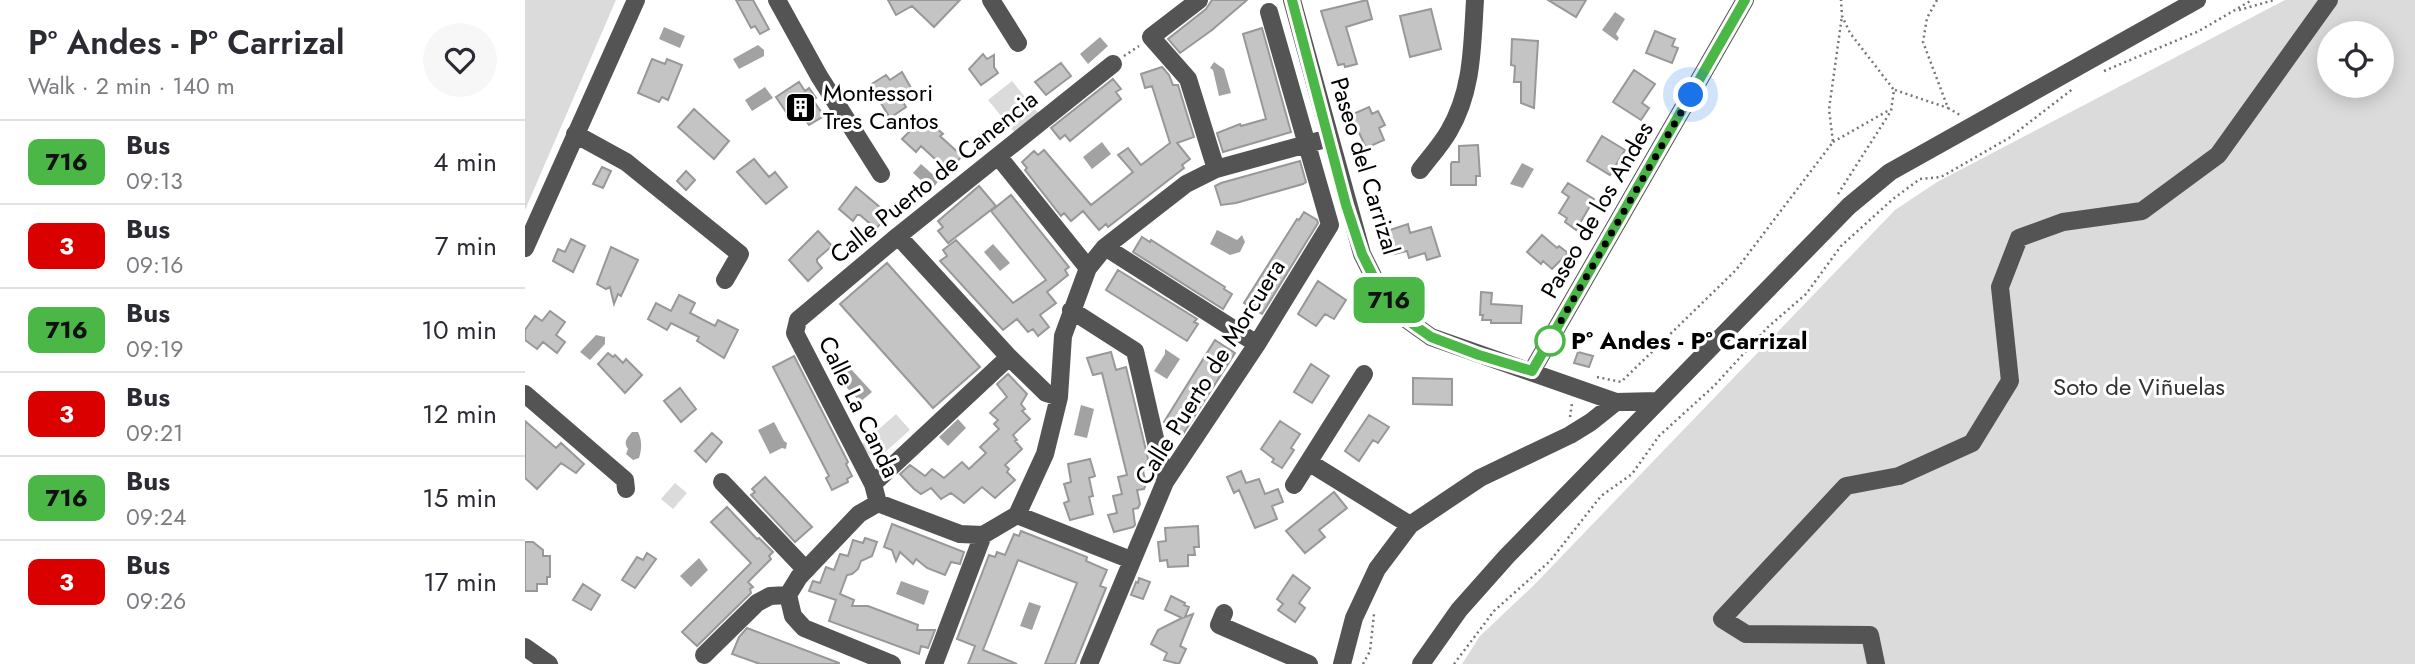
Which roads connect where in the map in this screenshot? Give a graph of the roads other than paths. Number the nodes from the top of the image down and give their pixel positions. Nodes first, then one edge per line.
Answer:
1 (636, 0) edge
2 (777, 0) edge
3 (991, 0) edge
4 (1199, 0) edge
5 (1292, 0) edge
6 (1475, 0) edge
7 (1745, 0) edge
8 (2196, 0) edge
9 (2329, 0) edge
10 (1269, 12) dead end
11 (1018, 43) dead end
12 (1113, 64) road end
13 (575, 134) junction
14 (1329, 138) junction
15 (1306, 144) junction
16 (998, 156) junction
17 (1216, 169) junction
18 (1420, 170) dead end
19 (881, 174) dead end
20 (898, 236) junction
21 (1105, 247) junction
22 (525, 248) edge
23 (1088, 268) junction
24 (725, 280) dead end
25 (1071, 310) junction
26 (795, 333) joint
27 (1257, 344) junction
28 (1009, 357) junction
29 (1532, 371) junction
30 (1364, 374) dead end
31 (525, 394) edge
32 (1059, 397) junction
33 (1657, 401) junction
34 (1616, 402) junction
35 (1629, 430) junction
36 (1310, 463) junction
37 (722, 482) dead end
38 (1165, 482) junction
39 (873, 484) junction
40 (1294, 485) dead end
41 (626, 489) dead end
42 (879, 503) junction
43 (1017, 515) junction
44 (1410, 525) junction
45 (983, 534) junction
46 (1131, 560) junction
47 (806, 570) junction
48 (788, 595) junction
49 (1224, 613) dead end
50 (525, 647) edge
51 (704, 655) dead end
52 (549, 664) edge
53 (891, 664) edge
54 (934, 664) edge
55 (1089, 664) edge
56 (1310, 664) edge
57 (1342, 664) edge
58 (1421, 664) edge
59 (1876, 664) edge

1 - 13 street
2 - 19 street
3 - 11 street
4 - 17 street
5 - 14 street, Paseo del Carrizal
6 - 18 street
7 - 29 street, Paseo de los Andes
8 - 33 street
9 - 59 street
10 - 15 street, Calle Puerto de Morcuera
12 - 16 street, Calle Puerto de Canencia
13 - 22 street
13 - 24 street
14 - 15 street
14 - 29 street, Paseo del Carrizal
15 - 17 street
15 - 27 street, Calle Puerto de Morcuera
16 - 20 street, Calle Puerto de Canencia
16 - 23 street
17 - 21 street
20 - 26 street, Calle Puerto de Canencia
20 - 28 street
21 - 23 street
21 - 27 street
23 - 25 street
25 - 32 street
25 - 38 street
26 - 39 street, Calle La Canda
27 - 38 street, Calle Puerto de Morcuera
28 - 32 street
28 - 39 street
29 - 34 street, Paseo del Carrizal
30 - 36 street
31 - 41 street
32 - 43 street
33 - 34 street, Paseo del Carrizal
33 - 35 street
34 - 35 street
34 - 44 street
35 - 58 street
36 - 40 street
36 - 44 street
37 - 47 street
38 - 46 street, Calle Puerto de Morcuera
39 - 42 street, Calle La Canda
42 - 45 street
42 - 47 street
43 - 45 street
43 - 46 street
44 - 57 street
45 - 54 street
46 - 55 street, Calle Puerto de Morcuera
47 - 48 street
48 - 51 street
48 - 53 street
49 - 56 street
50 - 52 street

